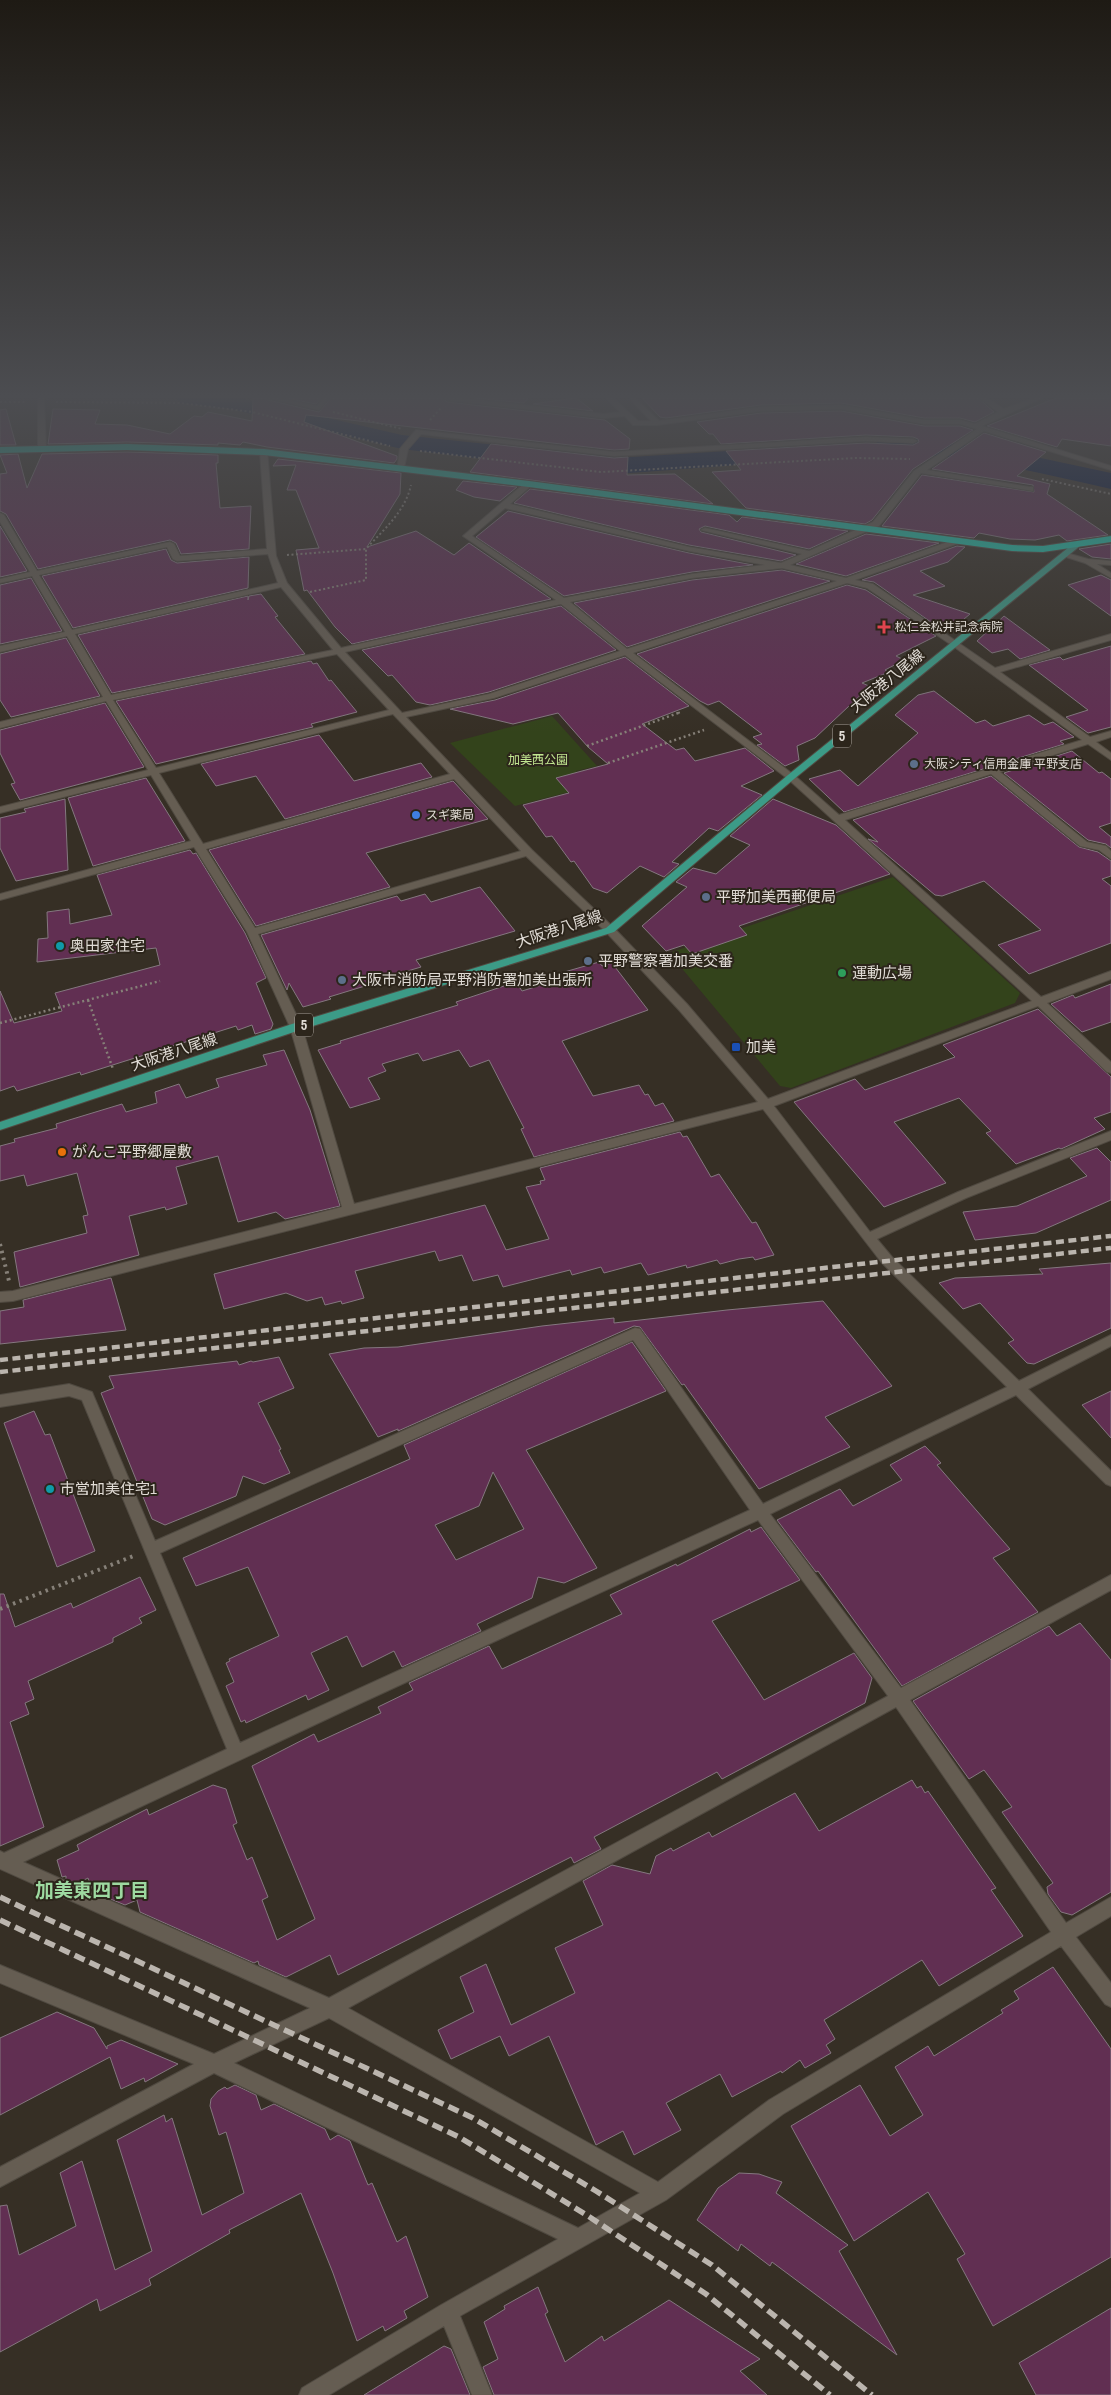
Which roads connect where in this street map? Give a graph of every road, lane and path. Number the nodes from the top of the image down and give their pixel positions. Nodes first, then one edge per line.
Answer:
1 (269, 510) edge
2 (401, 510) edge
3 (499, 510) edge
4 (520, 510) edge
5 (723, 510) edge
6 (888, 510) edge
7 (1, 518) edge
8 (867, 529) junction
9 (705, 530) dead end
10 (1111, 540) edge
11 (956, 541) junction
12 (1077, 545) junction
13 (366, 550) junction
14 (272, 553) junction
15 (810, 554) junction
16 (1066, 554) junction
17 (1087, 561) junction
18 (1111, 563) edge
19 (782, 566) junction
20 (36, 573) junction
21 (1111, 576) edge
22 (0, 581) edge
23 (845, 581) junction
24 (283, 584) junction
25 (293, 596) junction
26 (563, 601) junction
27 (70, 633) junction
28 (1111, 637) edge
29 (956, 644) junction
30 (0, 649) edge
31 (339, 651) junction
32 (626, 652) junction
33 (994, 672) junction
34 (108, 698) junction
35 (697, 706) junction
36 (397, 714) junction
37 (721, 724) junction
38 (0, 725) edge
39 (1111, 734) edge
40 (1090, 741) junction
41 (587, 746) dead end
42 (1111, 757) edge
43 (608, 763) dead end
44 (154, 771) junction
45 (993, 771) junction
46 (455, 776) junction
47 (792, 777) junction
48 (0, 810) edge
49 (838, 819) junction
50 (198, 845) junction
51 (1106, 847) edge
52 (528, 852) junction
53 (1111, 856) edge
54 (0, 897) edge
55 (610, 930) junction
56 (252, 932) junction
57 (1111, 975) edge
58 (160, 981) dead end
59 (88, 1000) junction
60 (1040, 1002) junction
61 (0, 1023) edge
62 (296, 1027) junction
63 (113, 1069) dead end
64 (1111, 1069) edge
65 (766, 1104) junction
66 (0, 1126) edge
67 (1111, 1135) edge
68 (349, 1210) junction
69 (868, 1238) junction
70 (0, 1244) edge
71 (6, 1297) edge
72 (1111, 1340) edge
73 (1018, 1389) junction
74 (0, 1402) edge
75 (1111, 1480) edge
76 (760, 1512) junction
77 (153, 1549) junction
78 (1111, 1582) edge
79 (0, 1609) edge
80 (899, 1698) junction
81 (236, 1752) junction
82 (2, 1861) edge
83 (1111, 1906) edge
84 (1063, 1934) junction
85 (0, 1974) edge
86 (1111, 1998) edge
87 (330, 2008) junction
88 (214, 2063) junction
89 (0, 2177) edge
90 (659, 2193) junction
91 (579, 2239) junction
92 (448, 2312) junction
93 (309, 2395) edge
94 (482, 2395) edge

1 - 14 street
2 - 13 path
3 - 26 street
4 - 19 street
5 - 8 highway
6 - 8 street
7 - 20 street
8 - 11 highway
8 - 15 street
9 - 15 street
10 - 12 highway
11 - 12 highway
11 - 23 street
12 - 16 main road, 大阪港八尾線 / 5
13 - 14 path
13 - 25 path
14 - 20 street
14 - 24 street
15 - 19 street
16 - 17 street
16 - 29 main road, 大阪港八尾線 / 5
17 - 18 street
17 - 21 street
19 - 23 street
19 - 26 street
20 - 22 street
20 - 27 street
23 - 29 street
23 - 32 street
24 - 25 street
24 - 27 street
25 - 31 street
26 - 31 street
26 - 32 street
27 - 30 street
27 - 34 street
28 - 33 street
29 - 33 street
29 - 47 main road, 大阪港八尾線 / 5
31 - 34 street
31 - 36 street
32 - 35 street
32 - 36 street
33 - 40 street
34 - 38 street
34 - 44 street
35 - 37 street
35 - 41 path
36 - 44 street
36 - 46 street
37 - 43 path
37 - 47 street
39 - 40 street
40 - 42 street
40 - 45 street
44 - 48 street
44 - 50 street
45 - 49 street
45 - 51 street
46 - 50 street
46 - 52 street
47 - 49 street
47 - 55 main road, 大阪港八尾線 / 5
49 - 60 street
50 - 54 street
50 - 56 street
51 - 53 street
52 - 55 street
52 - 56 street
55 - 62 main road, 大阪港八尾線 / 5
55 - 65 street
56 - 62 street
57 - 60 street
58 - 59 path
59 - 61 path
59 - 63 path
60 - 64 street
60 - 65 street
62 - 66 main road, 大阪港八尾線 / 5
62 - 68 street
65 - 68 street
65 - 69 street
67 - 69 street
68 - 71 street
69 - 73 street
70 - 71 path
72 - 73 street
73 - 75 street
73 - 76 street
74 - 77 street
76 - 77 street
76 - 80 street
76 - 81 street
77 - 79 path
77 - 81 street
78 - 80 street
80 - 84 street
80 - 87 street
81 - 82 street
82 - 87 street
83 - 84 street
84 - 86 street
84 - 90 street
85 - 88 street
87 - 88 street
87 - 90 street
88 - 89 street
88 - 91 street
90 - 91 street
91 - 92 street
92 - 93 street
92 - 94 street

